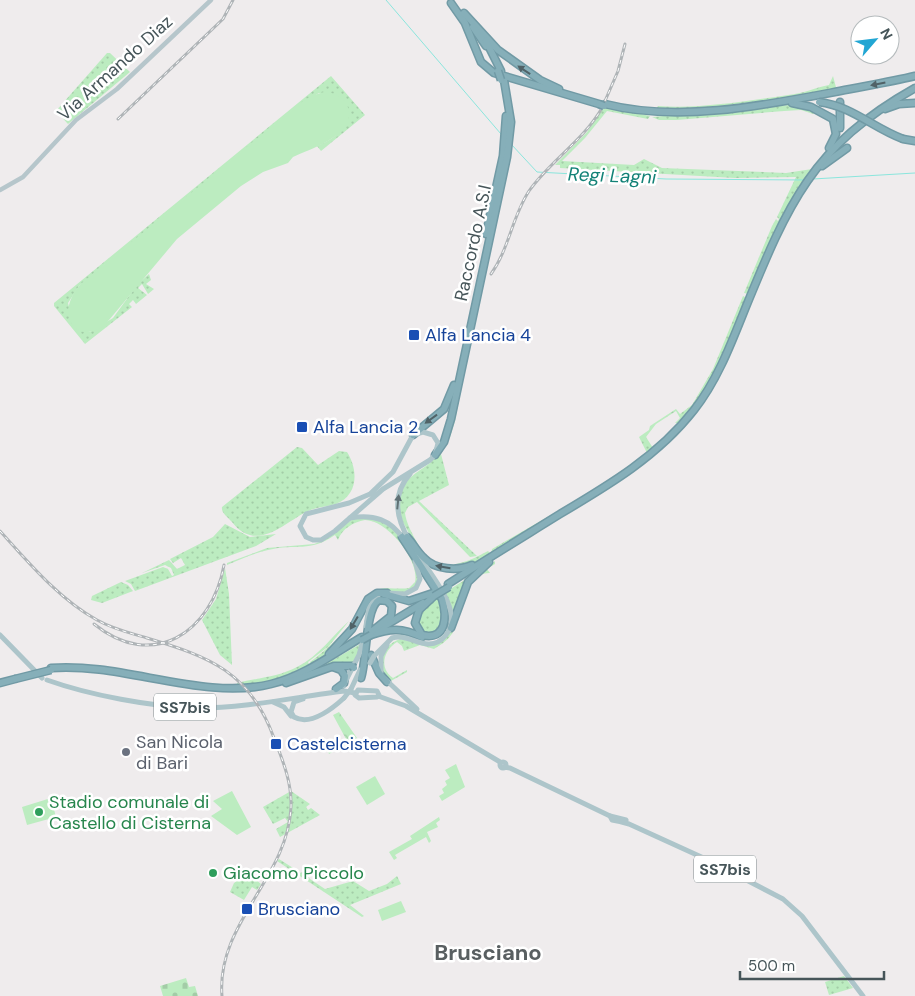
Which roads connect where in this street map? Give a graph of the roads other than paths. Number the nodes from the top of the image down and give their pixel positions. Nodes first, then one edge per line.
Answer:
1 (211, 0) edge
2 (451, 1) edge
3 (469, 21) junction
4 (475, 31) junction
5 (915, 76) edge
6 (915, 89) edge
7 (802, 99) junction
8 (819, 101) junction
9 (840, 102) dead end
10 (792, 103) junction
11 (602, 104) junction
12 (915, 104) edge
13 (881, 111) junction
14 (659, 114) junction
15 (851, 133) junction
16 (915, 140) edge
17 (844, 143) junction
18 (828, 154) junction
19 (505, 157) junction
20 (819, 168) junction
21 (0, 190) edge
22 (751, 298) junction
23 (695, 409) junction
24 (678, 424) dead end
25 (413, 435) junction
26 (654, 447) dead end
27 (435, 456) junction
28 (637, 466) junction
29 (414, 470) junction
30 (349, 518) junction
31 (405, 537) junction
32 (489, 560) junction
33 (384, 594) junction
34 (434, 595) junction
35 (443, 595) junction
36 (450, 628) junction
37 (0, 635) edge
38 (366, 638) junction
39 (416, 641) junction
40 (327, 668) junction
41 (308, 669) junction
42 (358, 678) junction
43 (0, 682) edge
44 (389, 684) junction
45 (280, 685) junction
46 (336, 689) junction
47 (235, 690) junction
48 (354, 690) junction
49 (322, 694) junction
50 (346, 698) junction
51 (267, 701) junction
52 (436, 723) junction
53 (863, 996) edge

1 - 21 main road, Via Armando Diaz
2 - 3 highway
2 - 3 highway
3 - 4 highway
11 -> 4 highway
4 - 11 highway
4 - 19 highway, Raccordo A.S.I, bridge
5 -> 7 highway
6 - 13 highway
6 - 15 highway
7 - 8 highway
7 - 14 highway
8 - 10 highway
8 - 16 highway, bridge
9 - 18 highway
10 - 14 highway
10 - 20 highway
11 - 14 highway
12 - 13 highway
13 - 15 highway
15 - 17 highway
17 - 18 highway
17 - 20 highway
18 - 20 highway
19 -> 25 highway, Raccordo A.S.I
19 - 27 highway, Raccordo A.S.I
20 - 22 highway
22 - 23 highway
22 - 32 highway
23 - 24 highway
23 - 28 highway
25 - 27 main road
25 - 30 main road
26 - 28 highway
27 - 29 main road
28 - 32 highway
29 - 30 main road
31 -> 29 main road
30 - 31 main road
32 -> 31 highway
31 - 33 main road
31 - 34 highway
31 - 35 main road
32 - 34 highway, bridge
32 - 36 highway
33 - 34 highway
33 - 38 main road
33 -> 41 highway
34 - 38 highway
35 - 36 main road
35 - 38 highway
36 - 39 main road
37 - 51 main road, SS7bis
38 - 38 highway
38 - 41 highway
38 - 42 highway
38 - 44 highway
38 - 45 highway
38 - 46 main road
39 - 42 main road, bridge
39 - 44 main road
40 - 42 highway
40 - 45 highway
40 - 46 highway
41 - 47 highway
42 - 48 main road
43 - 47 highway, bridge
44 - 52 main road
45 - 47 highway
46 - 49 main road
48 - 49 main road, SS7bis
48 - 50 main road, bridge
48 - 52 main road, SS7bis
49 - 50 main road
49 - 51 main road, SS7bis
50 - 51 main road
52 - 53 main road, SS7bis

